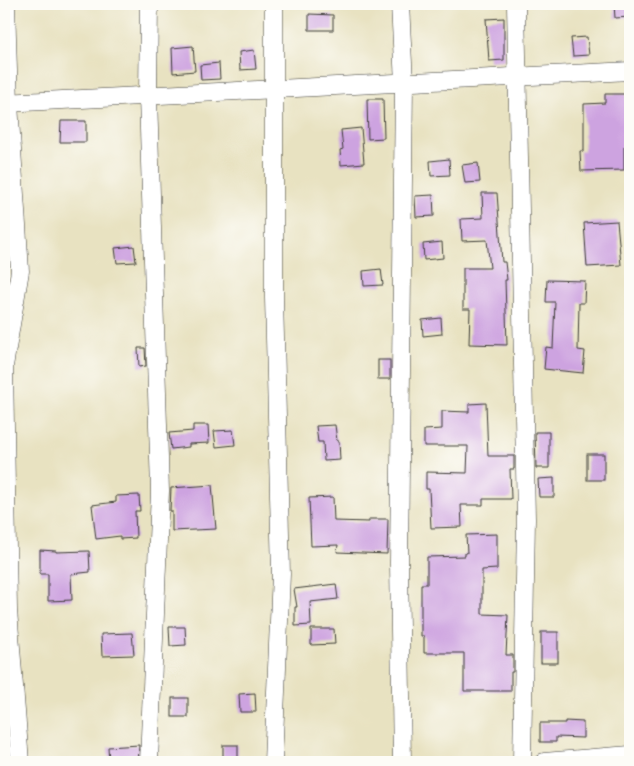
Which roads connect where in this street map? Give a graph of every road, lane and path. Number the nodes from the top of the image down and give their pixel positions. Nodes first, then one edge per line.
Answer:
1 (6, 4) edge
2 (149, 4) edge
3 (274, 4) edge
4 (400, 4) edge
5 (516, 4) edge
6 (630, 70) edge
7 (517, 76) junction
8 (404, 83) junction
9 (274, 90) junction
10 (148, 96) junction
11 (6, 103) edge
12 (630, 755) edge
13 (20, 762) edge
14 (149, 762) edge
15 (273, 762) edge
16 (402, 762) edge
17 (522, 762) edge
18 (544, 762) edge

1 - 11 street
2 - 10 street
3 - 9 street
4 - 8 street
5 - 7 street
6 - 7 street
7 - 8 street
7 - 17 street
8 - 9 street
8 - 16 street
9 - 10 street
9 - 15 street
10 - 11 street
10 - 14 street
11 - 13 street
12 - 18 street

